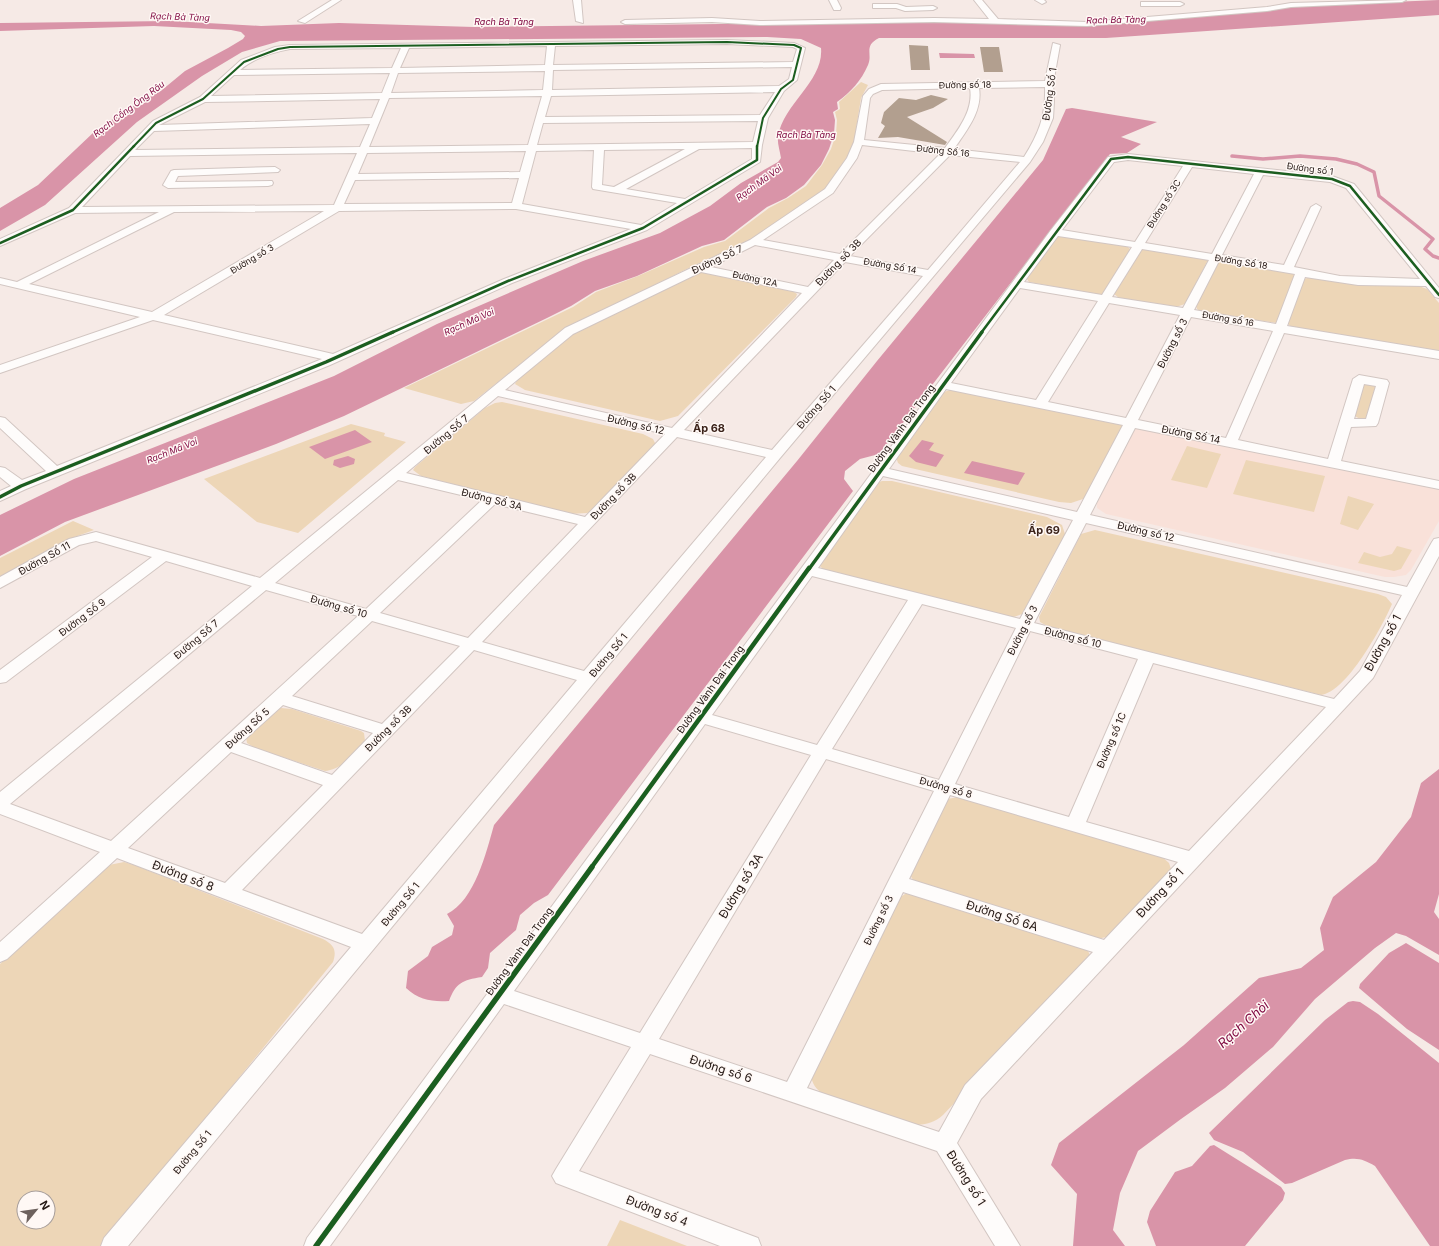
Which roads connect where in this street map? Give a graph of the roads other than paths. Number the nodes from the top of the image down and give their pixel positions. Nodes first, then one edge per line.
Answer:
1 (337, 0) edge
2 (577, 0) edge
3 (833, 0) edge
4 (978, 0) edge
5 (1282, 0) edge
6 (1402, 0) edge
7 (874, 3) edge
8 (1144, 4) dead end
9 (1180, 4) dead end
10 (1291, 5) junction
11 (838, 8) dead end
12 (932, 8) dead end
13 (880, 14) dead end
14 (302, 21) dead end
15 (580, 21) dead end
16 (995, 21) junction
17 (625, 22) dead end
18 (551, 43) junction
19 (406, 45) junction
20 (1056, 45) dead end
21 (798, 64) junction
22 (549, 68) junction
23 (395, 70) junction
24 (230, 73) junction
25 (1049, 84) junction
26 (974, 85) junction
27 (881, 86) joint
28 (781, 89) junction
29 (547, 93) junction
30 (386, 96) junction
31 (203, 99) junction
32 (763, 118) junction
33 (539, 120) junction
34 (376, 121) junction
35 (152, 128) junction
36 (859, 142) junction
37 (698, 145) junction
38 (757, 145) junction
39 (599, 146) junction
40 (531, 147) junction
41 (364, 148) junction
42 (286, 150) junction
43 (948, 151) junction
44 (128, 153) junction
45 (1128, 157) joint
46 (1027, 160) junction
47 (1189, 164) junction
48 (275, 170) junction
49 (1260, 171) junction
50 (524, 175) junction
51 (352, 177) junction
52 (268, 182) junction
53 (616, 190) junction
54 (687, 202) junction
55 (516, 206) junction
56 (338, 207) junction
57 (1316, 207) dead end
58 (255, 208) junction
59 (174, 209) junction
60 (73, 210) junction
61 (644, 228) junction
62 (1055, 232) junction
63 (754, 242) junction
64 (0, 243) edge
65 (1138, 245) junction
66 (842, 258) junction
67 (1216, 258) junction
68 (700, 268) junction
69 (1288, 269) junction
70 (1301, 273) junction
71 (931, 274) junction
72 (0, 281) edge
73 (1428, 282) junction
74 (1017, 284) junction
75 (18, 285) junction
76 (811, 291) junction
77 (1439, 295) edge
78 (1105, 298) junction
79 (1188, 312) junction
80 (156, 316) junction
81 (1280, 328) junction
82 (1439, 355) edge
83 (334, 358) junction
84 (0, 369) edge
85 (943, 385) junction
86 (496, 392) junction
87 (1040, 404) junction
88 (0, 421) edge
89 (1131, 422) junction
90 (1345, 423) dead end
91 (674, 432) junction
92 (1230, 442) junction
93 (775, 455) junction
94 (1334, 463) junction
95 (0, 471) edge
96 (880, 471) junction
97 (55, 472) junction
98 (397, 475) junction
99 (1439, 485) edge
100 (21, 486) junction
101 (0, 497) edge
102 (492, 500) junction
103 (1082, 517) junction
104 (588, 522) junction
105 (90, 536) joint
106 (1439, 542) edge
107 (164, 555) junction
108 (808, 570) junction
109 (0, 583) edge
110 (263, 584) junction
111 (1412, 593) junction
112 (918, 597) junction
113 (369, 615) junction
114 (1025, 624) junction
115 (470, 645) junction
116 (1148, 656) junction
117 (0, 678) edge
118 (589, 678) junction
119 (280, 698) junction
120 (1338, 704) junction
121 (700, 717) junction
122 (385, 731) junction
123 (228, 745) junction
124 (822, 751) junction
125 (334, 782) junction
126 (944, 787) junction
127 (0, 802) edge
128 (0, 807) edge
129 (1075, 825) junction
130 (114, 849) junction
131 (1192, 859) junction
132 (897, 883) junction
133 (227, 893) junction
134 (366, 944) junction
135 (1108, 949) junction
136 (0, 954) edge
137 (498, 994) junction
138 (646, 1044) junction
139 (793, 1093) junction
140 (945, 1144) junction
141 (564, 1176) joint
142 (113, 1246) edge
143 (316, 1246) edge
144 (749, 1246) edge
145 (1008, 1246) edge

1 - 14 street
2 - 15 street
3 - 11 street
4 - 16 street
5 - 10 street
6 - 10 street
7 - 12 street
7 - 13 street
8 - 9 street
10 - 16 street
16 - 17 street
18 - 19 street
18 - 21 street
18 - 22 street
19 - 23 street
19 - 24 street
20 - 25 street, Đường Số 1
21 - 22 street
21 - 28 street
22 - 23 street
22 - 29 street
23 - 24 street
23 - 30 street
24 - 31 street
25 - 26 street, Đường số 18
25 - 46 street, Đường Số 1
26 - 27 street, Đường số 18
26 - 43 street, Đường số 3B
27 - 36 street, Đường Số 7
28 - 29 street
28 - 32 street
29 - 30 street
29 - 33 street
30 - 31 street
30 - 34 street
31 - 35 street
32 - 33 street
32 - 38 street
33 - 40 street
34 - 35 street
34 - 41 street
35 - 44 street
36 - 43 street, Đường Số 16
36 - 63 street, Đường Số 7
37 - 38 street
37 - 39 street
37 - 53 street
38 - 54 street
39 - 40 street
39 - 53 street
40 - 41 street
40 - 50 street
41 - 42 street
41 - 51 street
42 - 44 street
42 - 48 street
43 - 46 street, Đường Số 16
43 - 66 street, Đường số 3B
44 - 60 street
45 - 47 street, Đường số 1
45 - 62 street, Đường Vành Đai Trong
46 - 71 street, Đường Số 1
47 - 49 street, Đường số 1
47 - 65 street, Đường số 3C
48 - 52 street
48 - 52 street
49 - 67 street, Đường số 3
49 - 73 street, Đường số 1
50 - 51 street
50 - 55 street
51 - 56 street
52 - 58 street
53 - 54 street
54 - 61 street
55 - 56 street
55 - 61 street
56 - 58 street
56 - 80 street, Đường số 3
57 - 69 street
58 - 59 street
59 - 60 street
59 - 75 street
60 - 64 street
61 - 83 street
62 - 65 street, Đường Số 18
62 - 74 street, Đường Vành Đai Trong
63 - 66 street, Đường Số 14
63 - 68 street, Đường Số 7
65 - 67 street, Đường Số 18
65 - 78 street
66 - 71 street, Đường Số 14
66 - 76 street, Đường số 3B
67 - 69 street, Đường Số 18
67 - 79 street, Đường số 3
68 - 76 street, Đường 12A
68 - 86 street, Đường Số 7
69 - 70 street, Đường Số 18
70 - 73 street, Đường Số 18
70 - 81 street
71 - 93 street, Đường Số 1
72 - 75 street
73 - 77 street, Đường số 1
74 - 78 street, Đường số 16
74 - 85 street, Đường Vành Đai Trong
75 - 80 street
76 - 91 street, Đường số 3B
78 - 79 street, Đường số 16
78 - 87 street
79 - 81 street, Đường số 16
79 - 89 street, Đường số 3
80 - 83 street
80 - 84 street, Đường số 3
81 - 82 street, Đường số 16
81 - 92 street
83 - 97 street
85 - 87 street, Đường Số 14
85 - 96 street, Đường Vành Đai Trong
86 - 91 street, Đường số 12
86 - 98 street, Đường Số 7
87 - 89 street, Đường Số 14
88 - 97 street
89 - 92 street, Đường Số 14
89 - 103 street, Đường số 3
90 - 94 street
91 - 93 street, Đường số 12
91 - 104 street, Đường số 3B
92 - 94 street, Đường Số 14
93 - 118 street, Đường Số 1
94 - 99 street, Đường Số 14
95 - 100 street
96 - 103 street, Đường số 12
96 - 108 street, Đường Vành Đai Trong
97 - 100 street
98 - 102 street, Đường Số 3A
98 - 110 street, Đường Số 7
100 - 101 street
102 - 104 street, Đường Số 3A
102 - 113 street, Đường Số 5
103 - 111 street, Đường số 12
103 - 114 street, Đường số 3
104 - 115 street, Đường số 3B
105 - 107 street, Đường số 10
105 - 109 street, Đường Số 11
106 - 111 street, Đường số 1
107 - 110 street, Đường số 10
107 - 117 street, Đường Số 9
108 - 112 street, Đường số 10
108 - 121 street, Đường Vành Đai Trong
110 - 113 street, Đường số 10
110 - 127 street, Đường Số 7
111 - 120 street, Đường số 1
112 - 114 street, Đường số 10
112 - 124 street, Đường số 3A
113 - 115 street, Đường số 10
113 - 119 street, Đường Số 5
114 - 116 street, Đường số 10
114 - 126 street, Đường số 3
115 - 118 street, Đường số 10
115 - 122 street, Đường số 3B
116 - 120 street, Đường số 10
116 - 129 street, Đường số 1C
118 - 134 street, Đường Số 1
119 - 122 street
119 - 123 street, Đường Số 5
120 - 131 street, Đường số 1
121 - 124 street, Đường số 8
121 - 137 street, Đường Vành Đai Trong
122 - 125 street, Đường số 3B
123 - 125 street
123 - 130 street, Đường Số 5
124 - 126 street, Đường số 8
124 - 138 street, Đường số 3A
125 - 133 street, Đường số 3B
126 - 129 street, Đường số 8
126 - 132 street, Đường số 3
128 - 130 street, Đường số 8
129 - 131 street, Đường số 8
130 - 133 street, Đường số 8
130 - 136 street, Đường Số 5
131 - 135 street, Đường số 1
132 - 135 street, Đường Số 6A
132 - 139 street, Đường số 3
133 - 134 street, Đường số 8
134 - 142 street, Đường Số 1
135 - 140 street, Đường số 1
137 - 138 street, Đường số 6
137 - 143 street, Đường Vành Đai Trong
138 - 139 street, Đường số 6
138 - 141 street, Đường số 3A
139 - 140 street, Đường số 6
140 - 145 street, Đường số 1
141 - 144 street, Đường số 4

